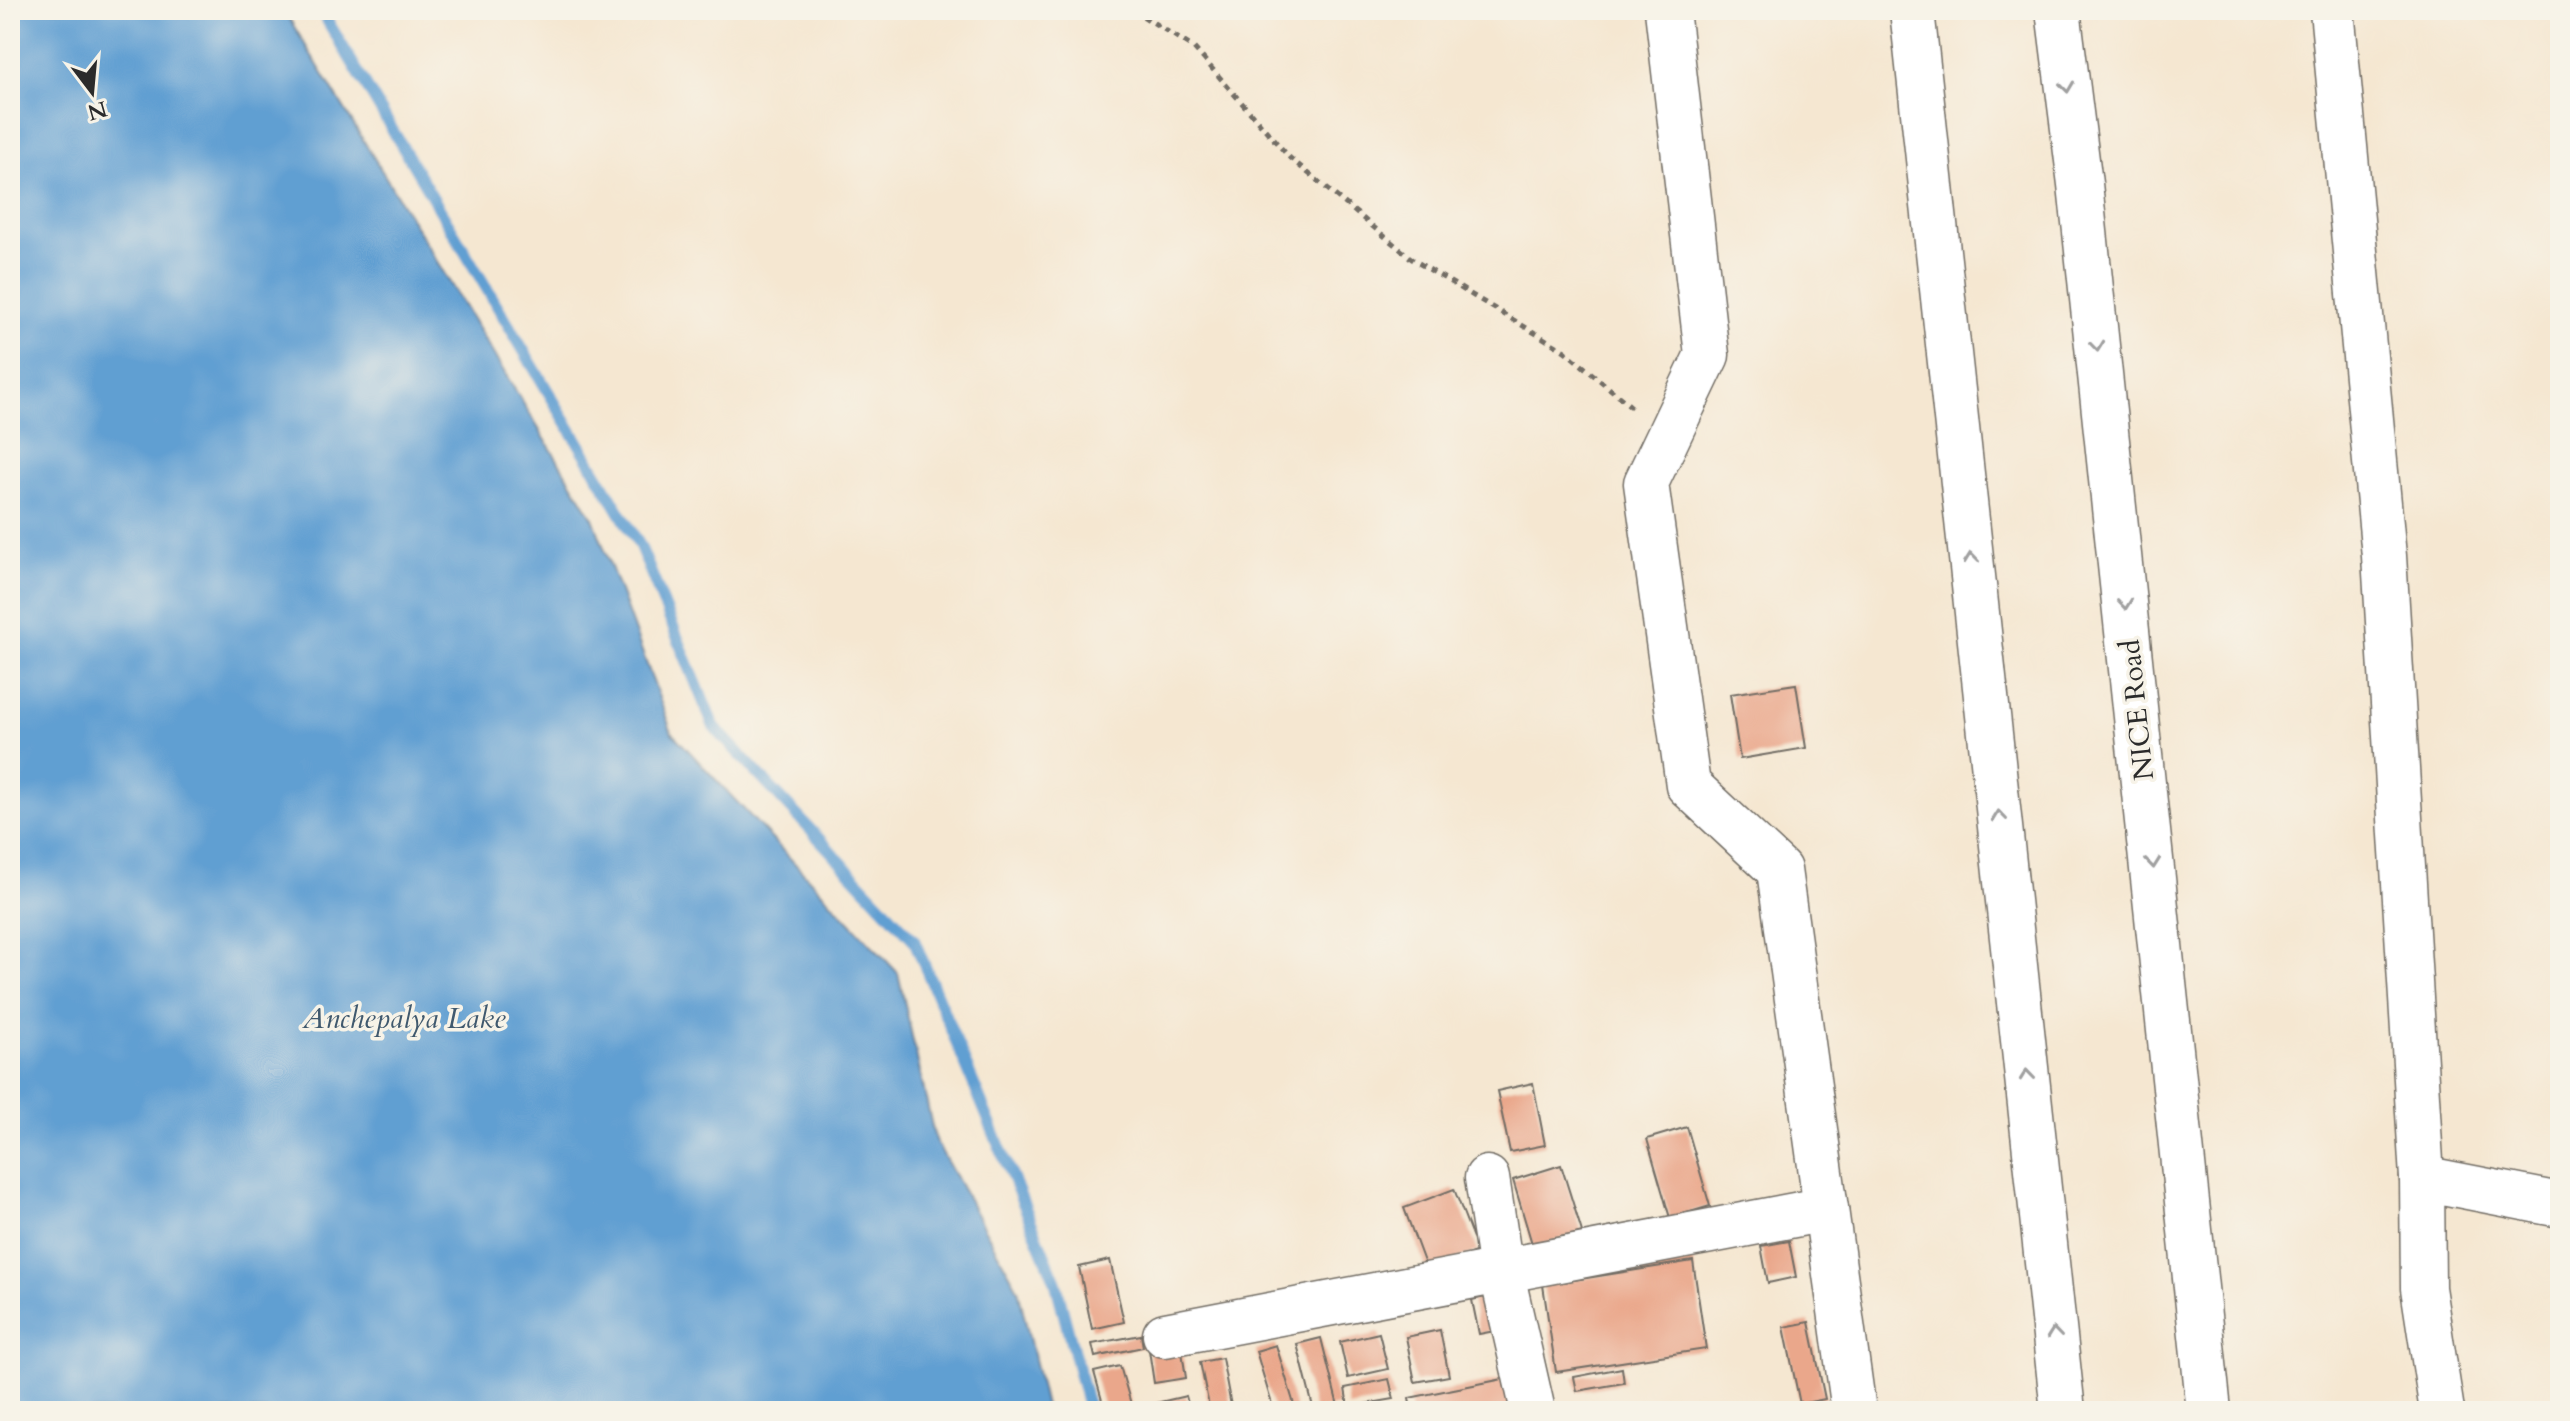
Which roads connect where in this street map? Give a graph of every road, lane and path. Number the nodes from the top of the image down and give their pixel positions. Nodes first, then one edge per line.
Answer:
1 (1133, 10) edge
2 (1667, 10) edge
3 (1912, 10) edge
4 (2058, 10) edge
5 (2332, 10) edge
6 (1668, 438) junction
7 (1487, 1178) dead end
8 (2422, 1178) junction
9 (2560, 1205) edge
10 (1826, 1209) junction
11 (1501, 1270) junction
12 (1165, 1335) dead end
13 (1533, 1411) edge
14 (1854, 1411) edge
15 (2063, 1411) edge
16 (2209, 1411) edge
17 (2442, 1411) edge

1 - 6 path
2 - 6 main road
15 -> 3 main road
4 -> 16 main road, NICE Road
5 - 8 main road
6 - 10 main road
7 - 11 main road
8 - 9 main road
8 - 17 main road
10 - 11 main road
10 - 14 main road
11 - 12 main road
11 - 13 main road

